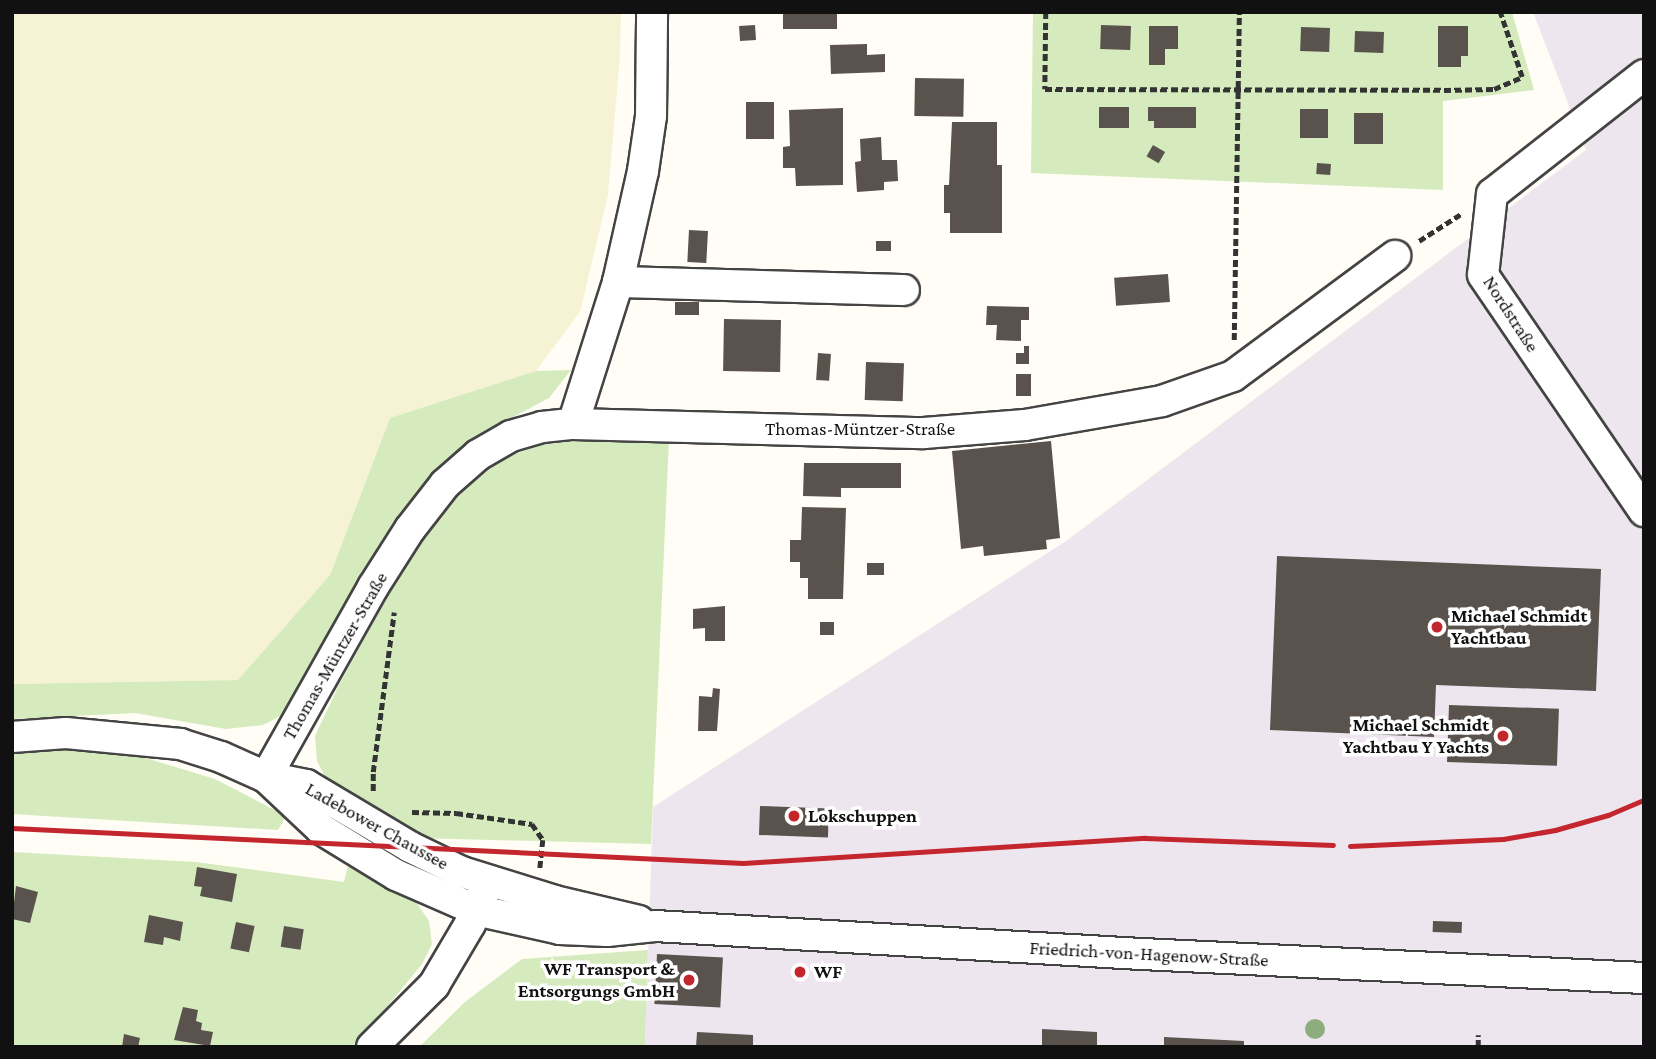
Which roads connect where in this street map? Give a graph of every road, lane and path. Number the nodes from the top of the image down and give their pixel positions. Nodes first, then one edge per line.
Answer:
1 (652, 12) edge
2 (1046, 12) edge
3 (1239, 12) edge
4 (1500, 12) edge
5 (1644, 75) edge
6 (1238, 90) junction
7 (1492, 194) junction
8 (1395, 256) joint
9 (618, 282) junction
10 (904, 290) dead end
11 (1233, 376) junction
12 (573, 424) junction
13 (1644, 511) edge
14 (373, 587) junction
15 (12, 737) edge
16 (266, 777) junction
17 (382, 803) dead end
18 (407, 812) dead end
19 (487, 881) junction
20 (534, 895) junction
21 (476, 910) junction
22 (655, 926) junction
23 (1644, 978) edge
24 (1478, 1035) dead end
25 (372, 1047) edge
26 (1478, 1047) edge

1 - 9 street
2 - 6 path
3 - 6 path
4 - 6 path
5 - 7 street
6 - 11 path
7 - 8 path
7 - 13 street, Nordstraße
8 - 11 street, Thomas-Müntzer-Straße
9 - 10 street
9 - 12 street
11 - 12 street, Thomas-Müntzer-Straße
12 - 14 street, Thomas-Müntzer-Straße
14 - 16 street, Thomas-Müntzer-Straße
14 - 17 path
15 - 16 street, Ladebower Chaussee
16 - 19 street, Ladebower Chaussee
16 - 21 street, Ladebower Chaussee
18 - 20 path
19 - 20 street, Friedrich-von-Hagenow-Straße
19 - 21 street
20 - 22 street, Friedrich-von-Hagenow-Straße
21 - 22 street, Friedrich-von-Hagenow-Straße
21 - 25 street
22 - 23 street, Friedrich-von-Hagenow-Straße
24 - 26 path

